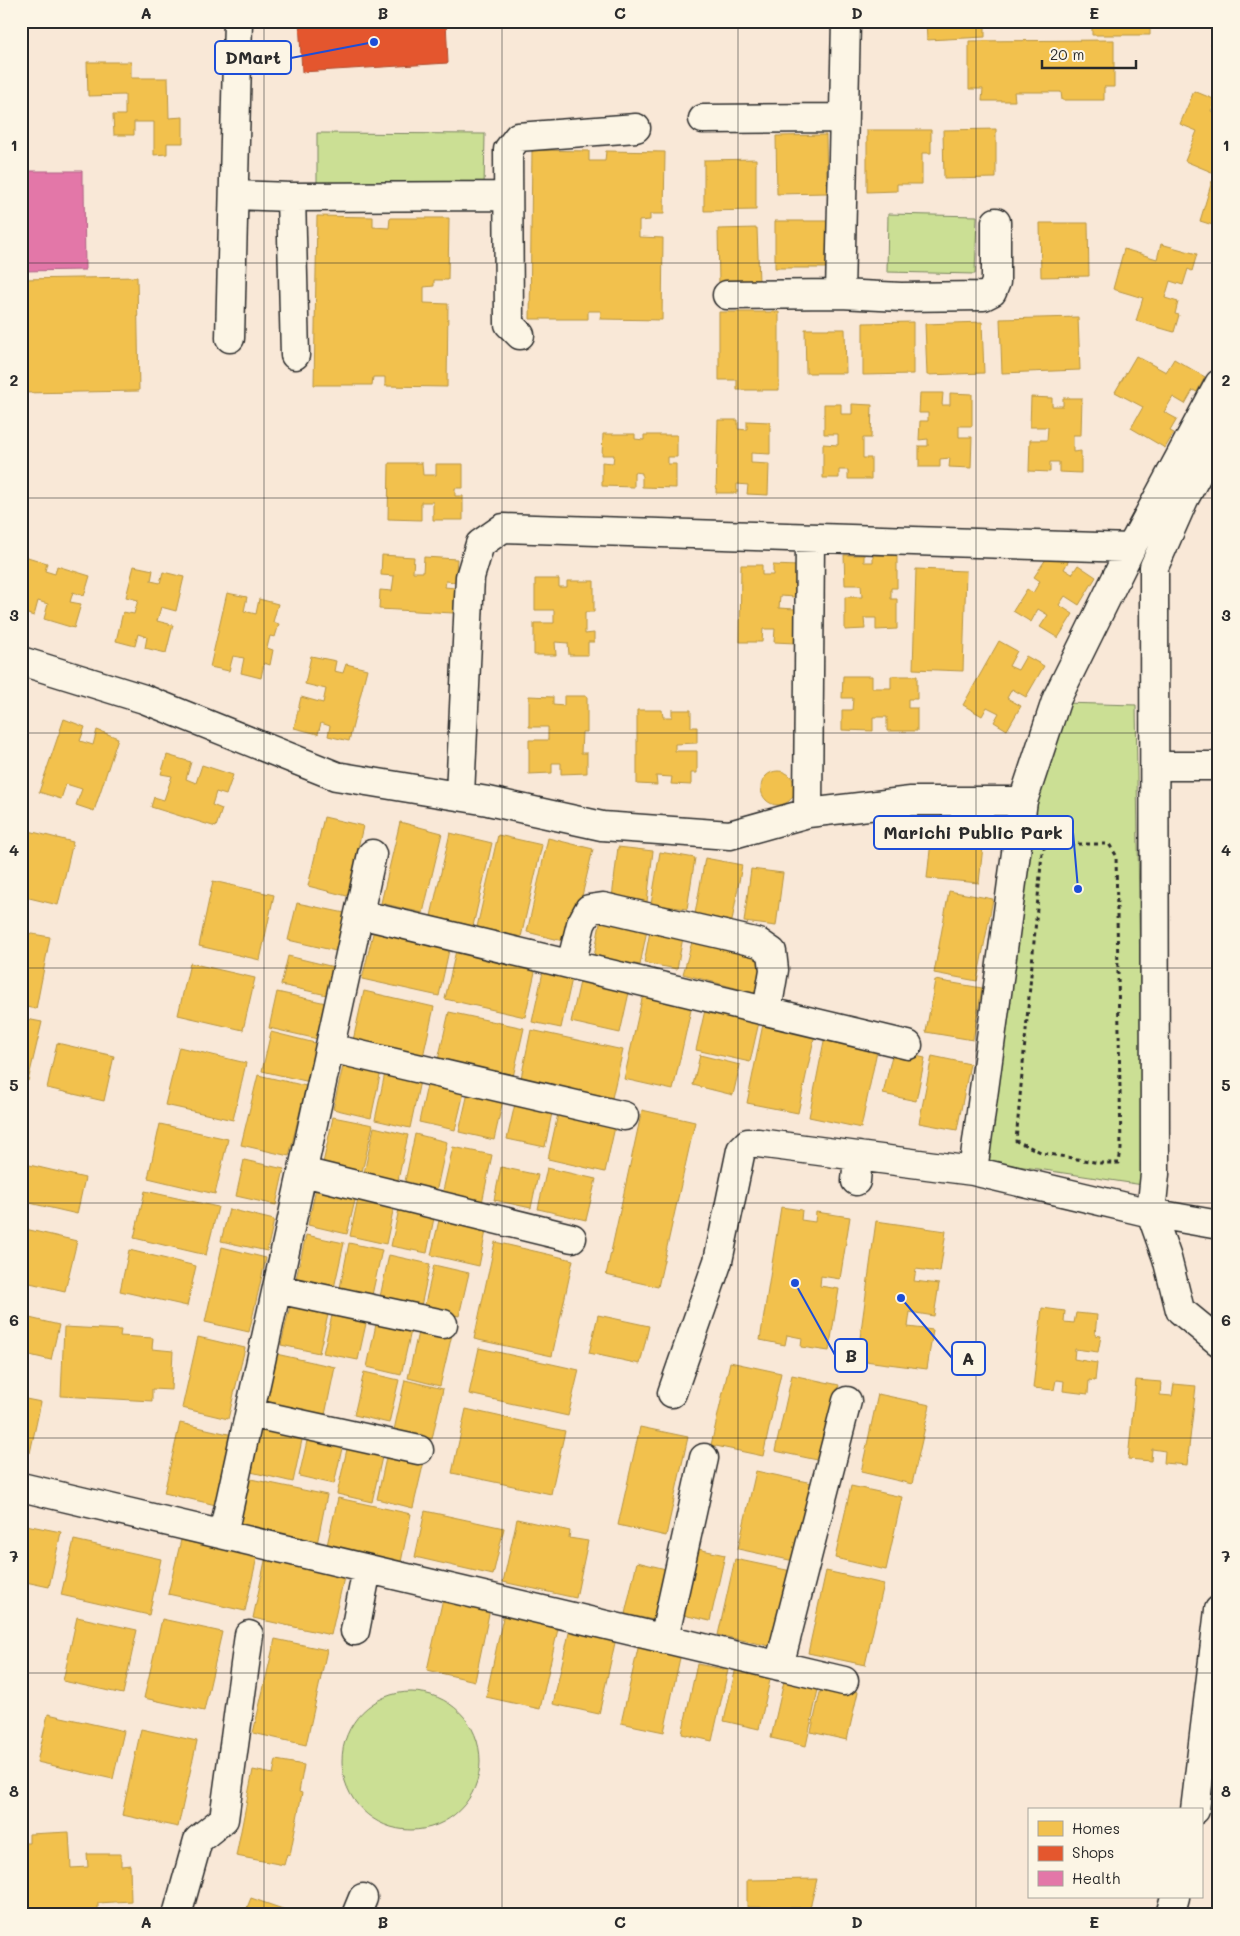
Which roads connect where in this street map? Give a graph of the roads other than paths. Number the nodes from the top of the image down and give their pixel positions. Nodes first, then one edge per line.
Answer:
1 (238, 21) edge
2 (846, 21) edge
3 (843, 118) junction
4 (703, 119) dead end
5 (636, 128) dead end
6 (234, 195) junction
7 (508, 196) junction
8 (291, 197) junction
9 (996, 222) dead end
10 (840, 294) junction
11 (727, 295) dead end
12 (520, 335) dead end
13 (230, 338) dead end
14 (296, 355) dead end
15 (1219, 384) edge
16 (1219, 435) edge
17 (810, 538) junction
18 (1130, 548) junction
19 (21, 661) edge
20 (1155, 766) junction
21 (1219, 766) edge
22 (460, 795) junction
23 (1023, 801) junction
24 (808, 813) junction
25 (372, 854) dead end
26 (359, 914) junction
27 (571, 964) junction
28 (767, 1011) junction
29 (908, 1045) dead end
30 (330, 1048) junction
31 (624, 1116) dead end
32 (303, 1172) junction
33 (973, 1172) junction
34 (1151, 1212) junction
35 (1219, 1225) edge
36 (572, 1238) dead end
37 (277, 1289) junction
38 (443, 1324) dead end
39 (1219, 1342) edge
40 (672, 1393) dead end
41 (847, 1401) dead end
42 (250, 1413) junction
43 (420, 1450) dead end
44 (704, 1458) dead end
45 (21, 1487) edge
46 (223, 1534) junction
47 (367, 1569) junction
48 (1219, 1610) edge
49 (355, 1631) dead end
50 (248, 1635) dead end
51 (664, 1639) junction
52 (779, 1666) junction
53 (844, 1682) dead end
54 (1195, 1808) edge
55 (1175, 1898) edge
56 (177, 1915) edge
57 (1170, 1915) edge

1 - 6 street
2 - 3 street
3 - 4 street
3 - 10 street
5 - 7 street
6 - 8 street
6 - 13 street
7 - 8 street
7 - 12 street
8 - 14 street
9 - 10 street
10 - 11 street
15 - 18 street
16 - 20 street
17 - 18 street
17 - 22 street
17 - 24 street
18 - 23 street
19 - 22 street
20 - 21 street
20 - 34 street
22 - 24 street
23 - 24 street
23 - 33 street
25 - 26 street
26 - 27 street
26 - 30 street
27 - 28 street
27 - 28 street
28 - 29 street
30 - 31 street
30 - 32 street
32 - 36 street
32 - 37 street
33 - 34 street
33 - 40 street
34 - 35 street
34 - 39 street
37 - 38 street
37 - 42 street
41 - 52 street
42 - 43 street
42 - 46 street
44 - 51 street
45 - 46 street
46 - 47 street
47 - 49 street
47 - 51 street
48 - 54 street
50 - 56 street
51 - 52 street
52 - 53 street
55 - 57 street

